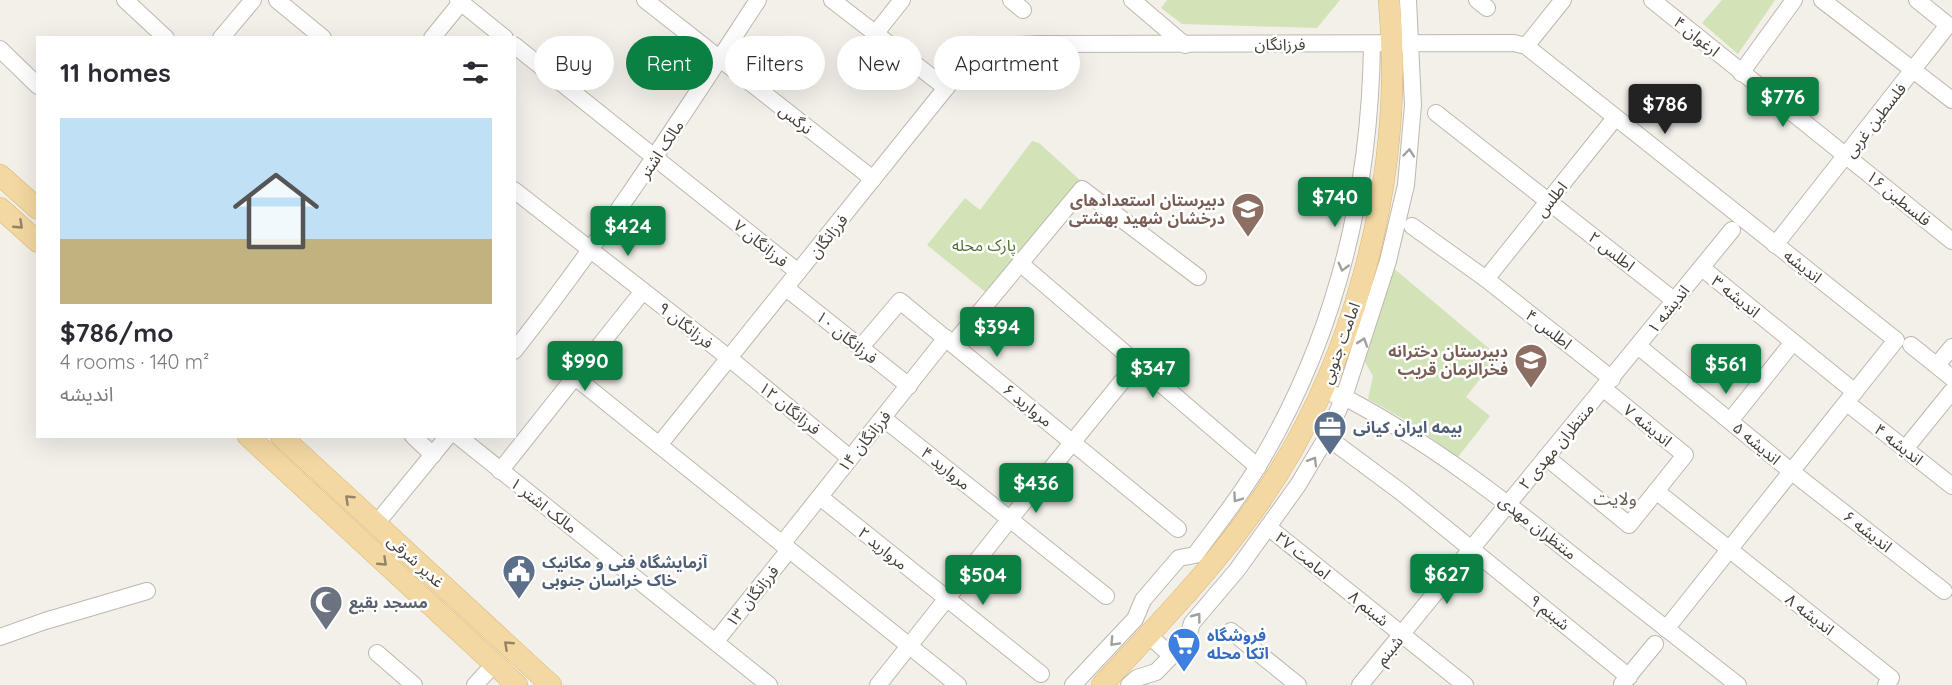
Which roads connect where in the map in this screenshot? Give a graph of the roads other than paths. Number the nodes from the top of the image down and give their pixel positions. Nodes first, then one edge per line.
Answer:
1 (125, 0) edge
2 (253, 0) edge
3 (277, 0) edge
4 (645, 0) edge
5 (832, 0) edge
6 (902, 0) edge
7 (1132, 0) edge
8 (1389, 0) edge
9 (1408, 0) edge
10 (1563, 0) edge
11 (1652, 0) edge
12 (1794, 0) edge
13 (1822, 0) edge
14 (1917, 0) edge
15 (461, 1) edge
16 (753, 2) edge
17 (875, 34) junction
18 (164, 36) edge
19 (223, 36) edge
20 (321, 36) edge
21 (434, 36) edge
22 (503, 36) edge
23 (1392, 43) junction
24 (1080, 44) edge
25 (1185, 45) junction
26 (1526, 46) junction
27 (516, 47) edge
28 (0, 49) edge
29 (720, 59) junction
30 (1914, 70) junction
31 (1741, 73) junction
32 (934, 79) edge
33 (36, 84) edge
34 (944, 90) edge
35 (1952, 100) edge
36 (1436, 113) dead end
37 (1615, 118) junction
38 (1846, 156) junction
39 (655, 158) junction
40 (0, 175) edge
41 (873, 179) junction
42 (516, 192) edge
43 (1549, 201) junction
44 (0, 207) edge
45 (36, 207) edge
46 (1412, 226) dead end
47 (1732, 230) dead end
48 (1951, 238) edge
49 (36, 240) edge
50 (1775, 245) junction
51 (591, 251) junction
52 (1021, 264) junction
53 (1702, 268) junction
54 (798, 272) junction
55 (1198, 277) dead end
56 (1486, 279) junction
57 (786, 288) junction
58 (643, 291) junction
59 (1675, 301) junction
60 (518, 341) edge
61 (950, 341) junction
62 (1793, 342) junction
63 (1911, 345) dead end
64 (1638, 346) junction
65 (861, 347) junction
66 (1952, 347) edge
67 (729, 358) junction
68 (1137, 363) junction
69 (1937, 365) junction
70 (575, 377) junction
71 (1952, 378) edge
72 (1608, 384) junction
73 (909, 386) junction
74 (1952, 391) edge
75 (1296, 397) junction
76 (1344, 397) junction
77 (1851, 397) junction
78 (1318, 401) junction
79 (883, 418) junction
80 (1730, 421) junction
81 (250, 438) edge
82 (283, 438) edge
83 (415, 438) edge
84 (446, 438) edge
85 (460, 438) edge
86 (1073, 441) junction
87 (659, 445) junction
88 (1339, 446) dead end
89 (1905, 449) junction
90 (433, 455) junction
91 (850, 458) junction
92 (1546, 458) junction
93 (1258, 467) junction
94 (500, 471) junction
95 (1792, 472) junction
96 (1952, 486) edge
97 (1656, 491) junction
98 (820, 497) junction
99 (1508, 503) junction
100 (1010, 519) junction
101 (376, 524) junction
102 (1268, 527) junction
103 (1178, 529) dead end
104 (361, 542) junction
105 (785, 547) junction
106 (1472, 548) junction
107 (1729, 550) junction
108 (1160, 582) junction
109 (1337, 583) joint
110 (147, 591) dead end
111 (1944, 591) dead end
112 (1106, 596) dead end
113 (947, 599) junction
114 (1182, 600) junction
115 (1666, 629) junction
116 (1231, 631) dead end
117 (1401, 634) junction
118 (1148, 635) junction
119 (0, 637) edge
120 (716, 641) junction
121 (1655, 644) dead end
122 (909, 645) junction
123 (377, 652) dead end
124 (1172, 656) junction
125 (494, 664) junction
126 (1041, 674) dead end
127 (1625, 681) edge
128 (1888, 682) edge
129 (414, 685) edge
130 (475, 685) edge
131 (517, 685) edge
132 (550, 685) edge
133 (769, 685) edge
134 (878, 685) edge
135 (958, 685) edge
136 (1073, 685) edge
137 (1102, 685) edge
138 (1129, 685) edge
139 (1298, 685) edge
140 (1360, 685) edge
141 (1465, 685) edge
142 (1738, 685) edge

1 - 18 street
2 - 19 street
3 - 20 street
4 - 29 street, نرگس
5 - 17 street
6 - 17 street
7 - 25 street
8 - 23 main road, امامت جنوبی
9 - 23 street
10 - 26 street
11 - 31 street, ارغوان ۴
12 - 31 street
13 - 30 street
14 - 30 street, فلسطین غربی
15 - 21 street
15 - 22 street
16 - 29 street, مالک اشتر
17 - 32 street
23 - 25 street, فرزانگان
23 - 26 street
23 -> 75 street
76 -> 23 street
23 - 78 main road, امامت جنوبی
24 - 25 street, فرزانگان
26 - 37 street, اندیشه
27 - 39 street, فرزانگان ۷
28 - 33 street
29 - 39 street, مالک اشتر
29 - 41 street, نرگس
30 - 35 street
30 - 38 street, فلسطین غربی
31 - 38 street, ارغوان ۴
34 - 41 street, فرزانگان
36 - 43 street, اطلس ۲
37 - 43 street, اطلس
37 - 50 street, اندیشه
38 - 48 street, فلسطین ۱۶
38 - 50 street, فلسطین غربی
39 - 51 street, مالک اشتر
39 - 54 street, فرزانگان ۷
40 - 45 main road
41 - 54 street, فرزانگان
42 - 51 street, فرزانگان ۹
43 - 56 street, اطلس
43 - 59 street, اطلس ۲
44 -> 49 main road
46 - 56 street, اطلس ۴
47 - 53 street, اندیشه ۱
50 - 77 street, اندیشه
51 - 58 street, فرزانگان ۹
51 - 60 street, مالک اشتر
52 - 55 street, فرزانگان ۱۴
52 - 61 street, فرزانگان ۱۴
52 - 68 street
53 - 59 street, اندیشه ۱
53 - 62 street, اندیشه ۳
54 - 57 street, فرزانگان
56 - 72 street, اطلس ۴
57 - 65 street, فرزانگان ۱۰
57 - 67 street, فرزانگان
58 - 67 street, فرزانگان ۹
58 - 70 street
59 - 64 street, اندیشه ۱
61 - 65 street, مروارید ۶
61 - 73 street, فرزانگان ۱۴
61 - 86 street, مروارید ۶
62 - 77 street, اندیشه ۳
62 - 80 street
63 - 69 street
64 - 72 street, اندیشه ۱
64 - 80 street, اندیشه ۵
65 - 73 street, فرزانگان ۱۰
66 - 69 street
67 - 87 street, فرزانگان
67 - 91 street, فرزانگان ۱۲
68 - 86 street
68 - 93 street
69 - 71 street
70 - 87 street
70 - 94 street
72 - 92 street, منتظران مهدی ۲
72 - 97 street, اندیشه ۷
73 - 79 street, فرزانگان ۱۴
74 - 89 street
75 - 78 street
75 - 93 street
76 - 78 street, منتظران مهدی
76 - 99 street, منتظران مهدی
102 -> 76 street
77 - 89 street, اندیشه ۴
77 - 95 street, اندیشه
78 - 114 main road, امامت جنوبی
79 - 91 street, فرزانگان ۱۴
79 - 100 street, مروارید ۴
80 - 95 street, اندیشه ۵
81 - 104 main road, غدیر شرقی
101 -> 82 main road, غدیر شرقی
83 - 90 street
84 - 90 street
85 - 94 street, مالک اشتر ۱
86 - 100 street
86 - 103 street, مروارید ۶
87 - 105 street
88 - 106 street, شبنم ۹
89 - 96 street, اندیشه ۴
90 - 101 street
91 - 98 street, فرزانگان ۱۴
92 - 97 street, اندیشه ۷
92 - 99 street, منتظران مهدی ۲
93 -> 108 street
94 - 120 street, مالک اشتر ۱
95 - 107 street, اندیشه
95 - 111 street, اندیشه ۶
97 - 107 street
98 - 105 street, فرزانگان ۱۴
98 - 113 street, مروارید ۲
99 - 106 street, شبنم
99 - 115 street, منتظران مهدی
100 - 112 street, مروارید ۴
100 - 113 street
101 - 104 main road
132 -> 101 main road, غدیر شرقی
102 - 109 street, امامت ۲۷
124 -> 102 street
104 -> 125 main road, غدیر شرقی
105 - 120 street, فرزانگان ۱۳
105 - 122 street
106 - 117 street, شبنم
106 - 127 street, شبنم ۹
107 - 115 street, اندیشه
107 - 128 street, اندیشه ۸
108 - 114 street
108 -> 136 street
109 - 117 street, شبنم ۸
110 - 119 street
113 - 122 street
113 - 126 street, مروارید ۲
114 - 118 main road, امامت جنوبی
115 - 142 street, منتظران مهدی
116 - 139 street
117 - 140 street, شبنم
117 - 141 street, شبنم ۸
118 - 124 street
118 - 137 main road, امامت جنوبی
120 - 133 street, مالک اشتر ۱
121 - 127 street
122 - 134 street
122 - 135 street
123 - 129 street
124 - 138 street
125 - 130 street
125 - 131 main road, غدیر شرقی

